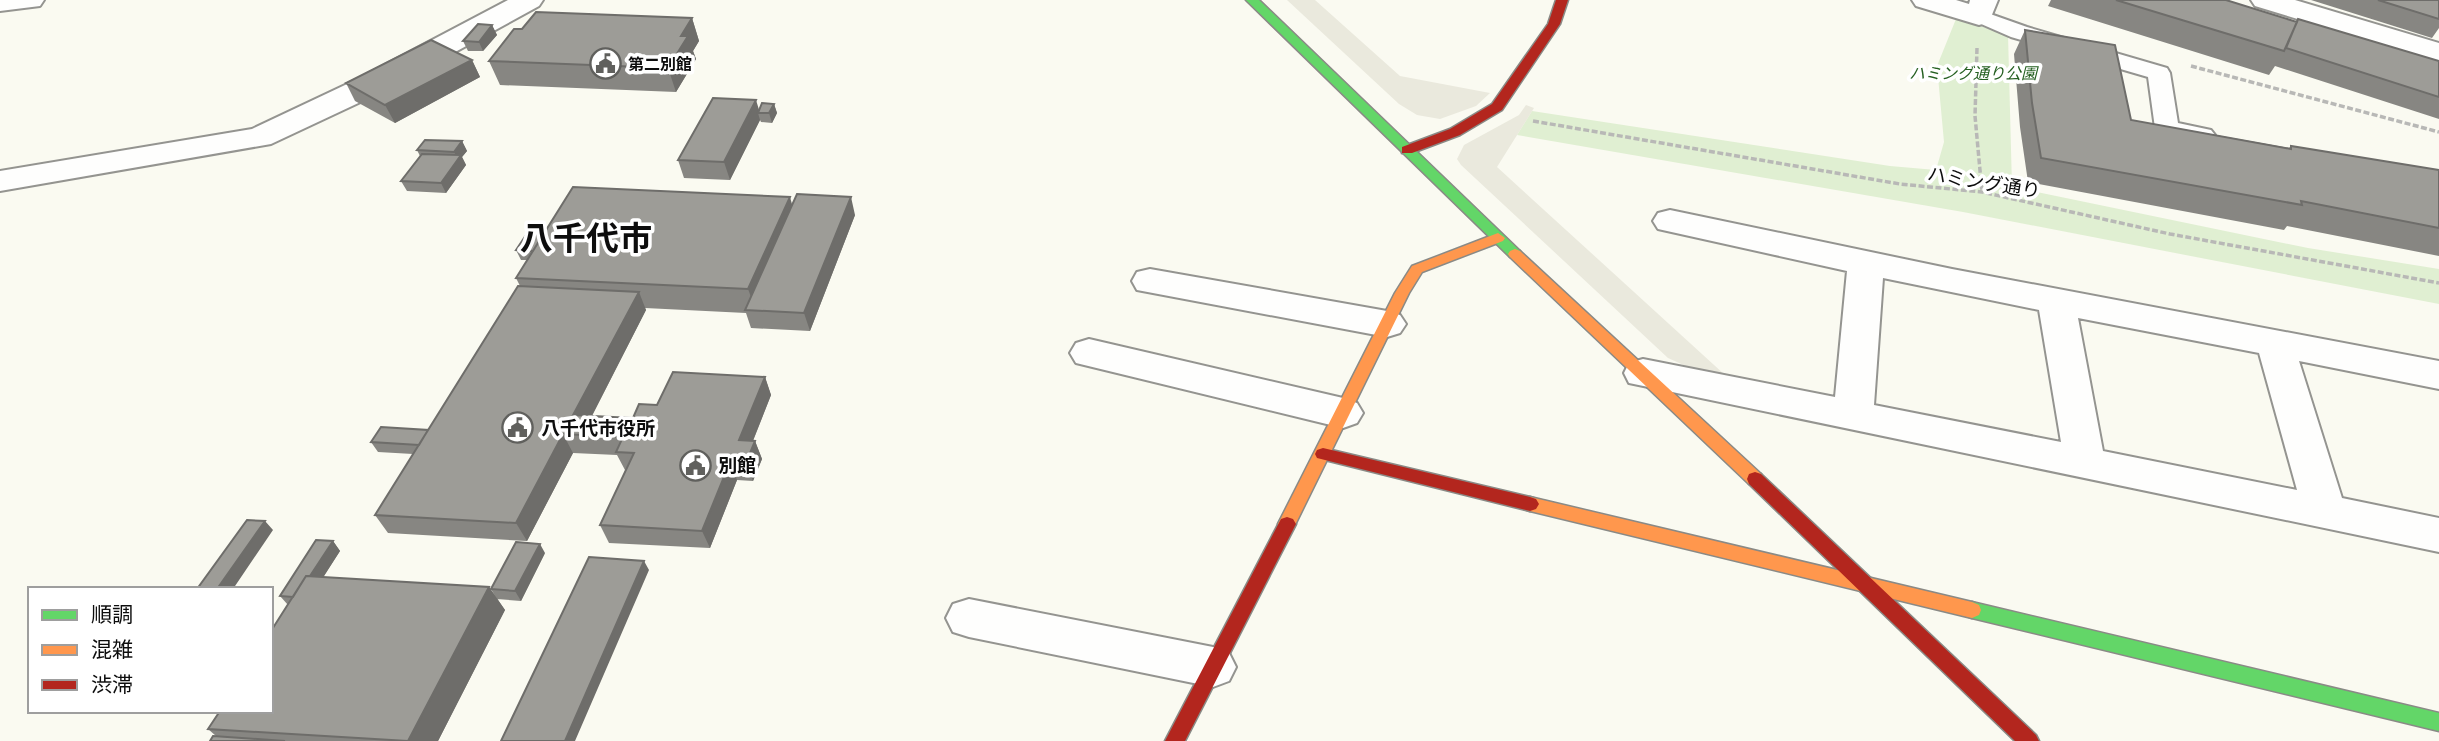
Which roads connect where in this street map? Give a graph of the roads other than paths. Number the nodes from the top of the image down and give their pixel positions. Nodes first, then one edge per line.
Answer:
1 (30, 0) edge
2 (529, 0) edge
3 (1252, 0) edge
4 (1562, 0) edge
5 (1926, 0) edge
6 (2265, 0) edge
7 (0, 2) edge
8 (1982, 8) edge
9 (2439, 53) edge
10 (2222, 138) edge
11 (1407, 150) junction
12 (0, 181) edge
13 (1670, 221) dead end
14 (1498, 238) junction
15 (1867, 263) junction
16 (1150, 281) dead end
17 (2056, 302) junction
18 (1387, 324) junction
19 (2275, 344) junction
20 (1089, 353) dead end
21 (1643, 373) junction
22 (2439, 375) edge
23 (1343, 413) junction
24 (1853, 416) junction
25 (1323, 454) junction
26 (2085, 463) junction
27 (2325, 512) junction
28 (2439, 535) edge
29 (1871, 587) junction
30 (969, 618) dead end
31 (1213, 667) junction
32 (2439, 722) edge
33 (1175, 741) edge
34 (2029, 741) edge

1 - 7 street
2 - 12 street
3 - 11 street
4 - 11 street
5 - 8 street
6 - 9 street
8 - 10 lane
11 - 14 street
13 - 15 street
14 - 18 street
14 - 21 street
15 - 17 street
15 - 24 street
16 - 18 street
17 - 19 street
17 - 26 street
18 - 23 street
19 - 22 street
19 - 27 street
20 - 23 street
21 - 24 street
21 - 29 street
23 - 25 street
24 - 26 street
25 - 29 street
25 - 31 street
26 - 27 street
27 - 28 street
29 - 32 street
29 - 34 street
30 - 31 street
31 - 33 street

